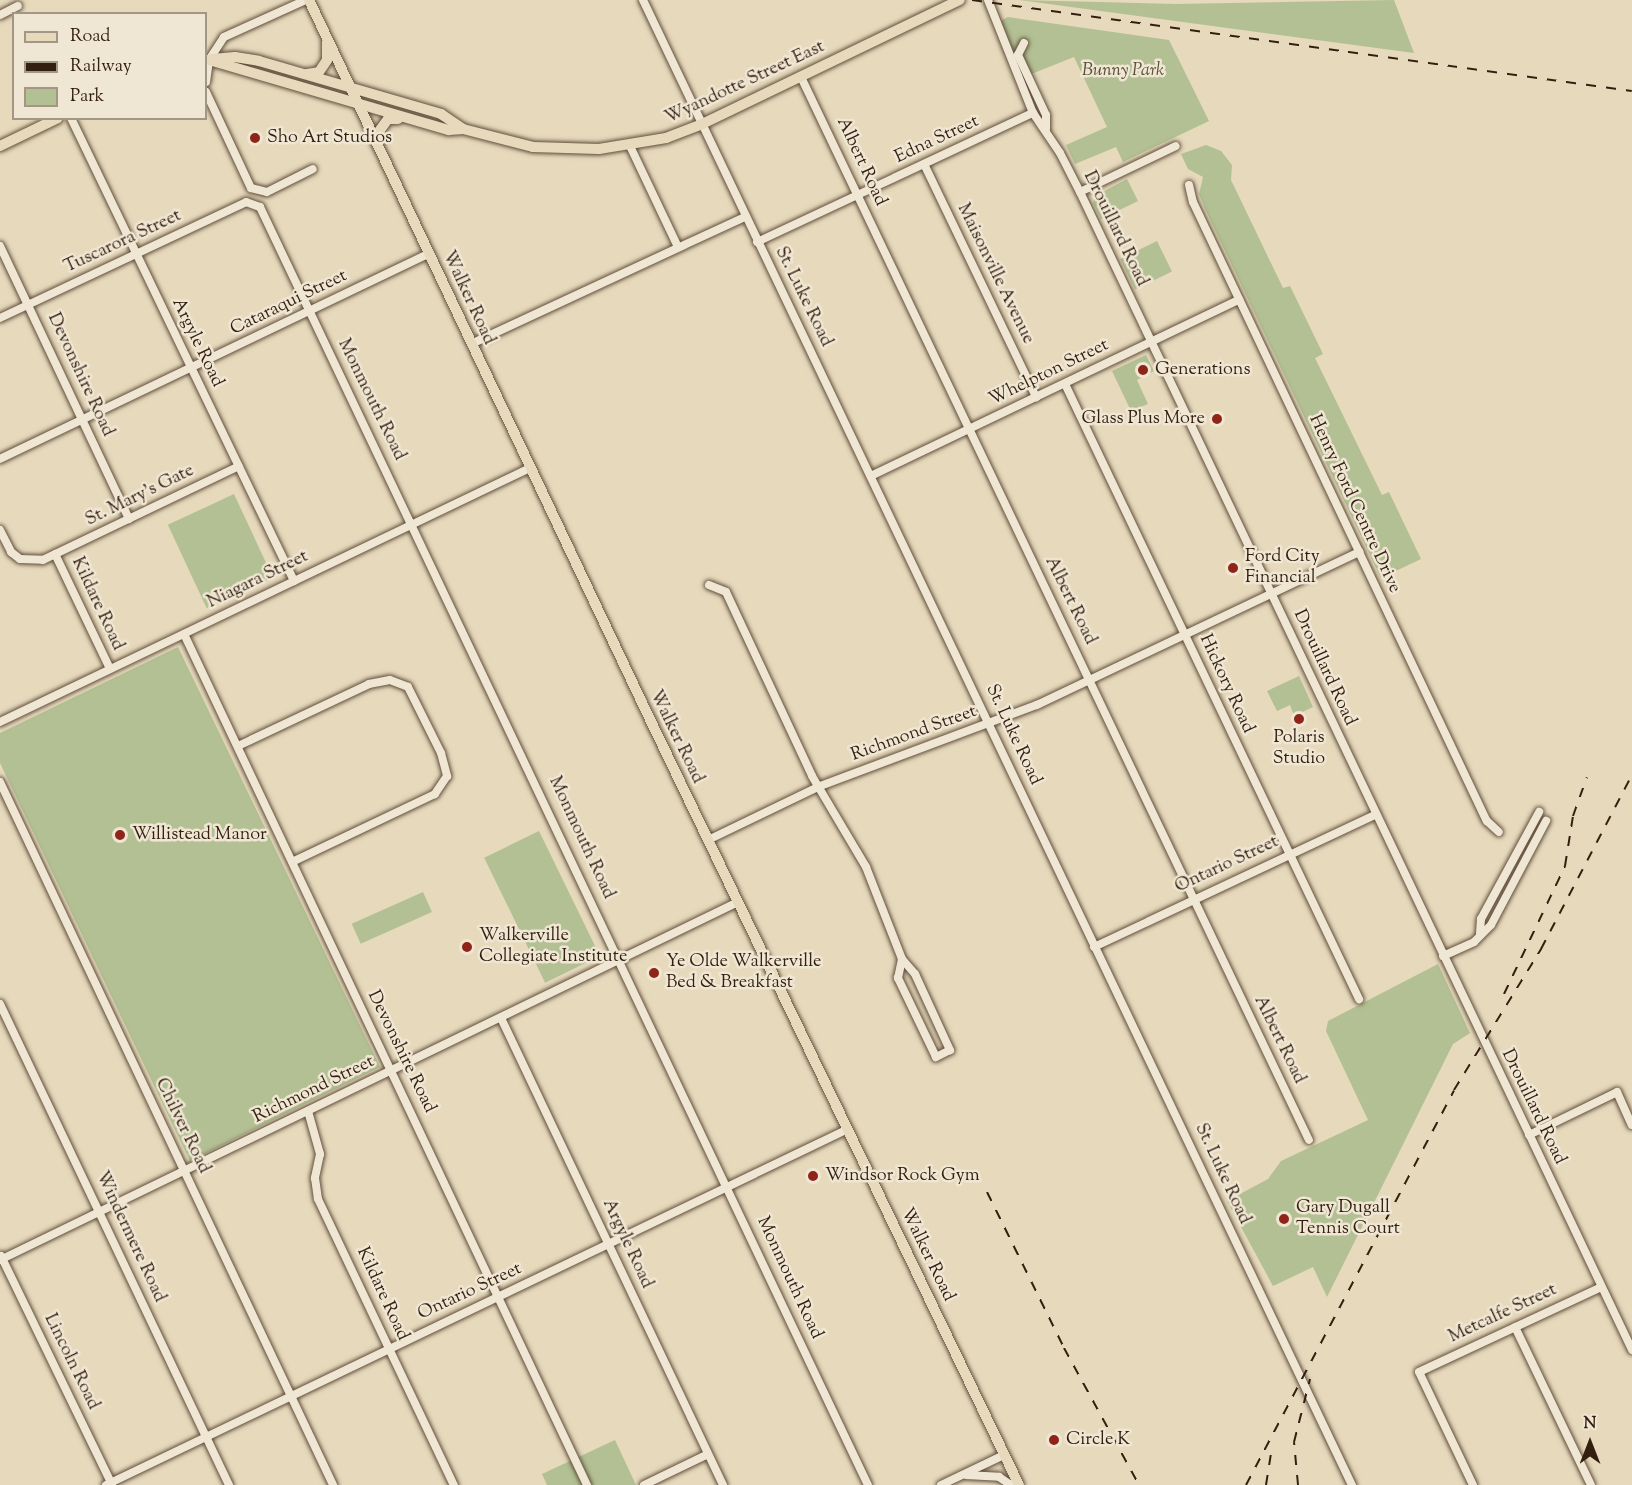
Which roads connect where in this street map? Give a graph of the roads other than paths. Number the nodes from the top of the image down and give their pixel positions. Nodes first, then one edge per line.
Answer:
1 (308, 0) edge
2 (643, 0) edge
3 (960, 0) edge
4 (988, 0) edge
5 (18, 6) edge
6 (0, 15) edge
7 (327, 39) junction
8 (1024, 43) dead end
9 (207, 60) edge
10 (304, 74) junction
11 (801, 77) junction
12 (351, 88) junction
13 (207, 94) edge
14 (359, 105) junction
15 (1033, 113) junction
16 (406, 118) junction
17 (54, 120) edge
18 (72, 120) edge
19 (702, 123) junction
20 (463, 129) junction
21 (1046, 129) junction
22 (378, 145) junction
23 (0, 146) edge
24 (630, 146) junction
25 (1176, 146) dead end
26 (924, 164) junction
27 (313, 169) dead end
28 (1189, 185) dead end
29 (1080, 192) junction
30 (858, 194) junction
31 (261, 207) joint
32 (744, 217) junction
33 (758, 242) junction
34 (0, 246) edge
35 (678, 247) junction
36 (136, 254) junction
37 (429, 254) junction
38 (1239, 300) junction
39 (28, 305) junction
40 (310, 311) junction
41 (0, 318) edge
42 (1151, 342) junction
43 (471, 344) junction
44 (191, 368) junction
45 (1065, 384) junction
46 (1036, 397) junction
47 (82, 418) junction
48 (969, 429) junction
49 (0, 459) edge
50 (239, 466) junction
51 (530, 468) junction
52 (873, 475) junction
53 (129, 519) junction
54 (412, 523) junction
55 (0, 530) edge
56 (1359, 552) junction
57 (55, 554) junction
58 (294, 581) junction
59 (709, 585) dead end
60 (1270, 594) junction
61 (184, 634) junction
62 (1184, 634) junction
63 (110, 669) junction
64 (1089, 679) junction
65 (0, 722) edge
66 (989, 724) junction
67 (238, 746) junction
68 (0, 782) edge
69 (820, 786) junction
70 (1539, 812) dead end
71 (1375, 815) junction
72 (1546, 821) dead end
73 (1498, 832) dead end
74 (708, 840) junction
75 (1289, 854) junction
76 (292, 862) junction
77 (1193, 899) junction
78 (738, 902) junction
79 (1480, 933) junction
80 (1094, 947) junction
81 (1443, 956) junction
82 (902, 958) junction
83 (621, 959) junction
84 (1359, 999) dead end
85 (0, 1004) edge
86 (501, 1018) junction
87 (393, 1071) junction
88 (308, 1112) junction
89 (1632, 1125) edge
90 (848, 1129) junction
91 (1528, 1135) junction
92 (1309, 1140) dead end
93 (186, 1170) junction
94 (728, 1186) junction
95 (99, 1212) junction
96 (608, 1244) junction
97 (1, 1258) edge
98 (1601, 1287) junction
99 (499, 1296) junction
100 (1515, 1327) junction
101 (390, 1349) junction
102 (1632, 1350) edge
103 (291, 1396) junction
104 (206, 1437) junction
105 (708, 1454) junction
106 (1004, 1455) junction
107 (960, 1476) junction
108 (110, 1484) edge
109 (229, 1485) edge
110 (333, 1485) edge
111 (454, 1485) edge
112 (587, 1485) edge
113 (644, 1485) edge
114 (723, 1485) edge
115 (868, 1485) edge
116 (941, 1485) edge
117 (1011, 1485) edge
118 (1019, 1485) edge
119 (1352, 1485) edge
120 (1473, 1485) edge
121 (1591, 1485) edge

1 - 7 main road, Walker Road
1 - 9 street
2 - 19 street, St. Luke Road
3 - 11 main road, Wyandotte Street East
4 - 15 street, Drouillard Road
5 - 6 street
7 - 10 main road
7 - 12 main road, Walker Road
8 - 21 street
9 - 10 main road, Wyandotte Street East
9 - 14 main road, Wyandotte Street East
10 - 12 main road, Wyandotte Street East
11 - 19 main road, Wyandotte Street East
11 - 30 street, Albert Road
12 - 14 main road, Walker Road
12 - 20 main road, Wyandotte Street East
13 - 27 street
14 - 16 main road, Wyandotte Street East
14 - 22 main road, Walker Road
15 - 21 street, Drouillard Road
15 - 26 street, Edna Street
16 - 20 main road, Wyandotte Street East
16 - 22 main road
17 - 23 main road
18 - 36 street, Argyle Road
19 - 24 main road, Wyandotte Street East
19 - 32 street, St. Luke Road
20 - 24 main road, Wyandotte Street East
21 - 29 street, Drouillard Road
22 - 37 main road, Walker Road
24 - 35 street
25 - 29 street
26 - 30 street, Edna Street
26 - 46 street, Maisonville Avenue
28 - 38 street, Henry Ford Centre Drive
29 - 42 street, Drouillard Road
30 - 33 street, Edna Street
30 - 48 street, Albert Road
31 - 36 street, Tuscarora Street
31 - 40 street, Monmouth Road
32 - 33 street, St. Luke Road
32 - 35 street
33 - 52 street, St. Luke Road
34 - 39 street, Devonshire Road
35 - 43 street
36 - 39 street, Tuscarora Street
36 - 44 street, Argyle Road
37 - 40 street, Cataraqui Street
37 - 43 main road, Walker Road
38 - 42 street, Whelpton Street
38 - 56 street, Henry Ford Centre Drive
39 - 41 street, Tuscarora Street
39 - 47 street, Devonshire Road
40 - 44 street, Cataraqui Street
40 - 54 street, Monmouth Road
42 - 45 street, Whelpton Street
42 - 60 street, Drouillard Road
43 - 51 main road, Walker Road
44 - 47 street, Cataraqui Street
44 - 50 street, Argyle Road
45 - 46 street, Whelpton Street
45 - 62 street, Hickory Road
46 - 48 street, Whelpton Street
47 - 49 street, Cataraqui Street
47 - 53 street, Devonshire Road
48 - 52 street, Whelpton Street
48 - 64 street, Albert Road
50 - 53 street, St. Mary's Gate
50 - 58 street, Argyle Road
51 - 54 street, Niagara Street
51 - 74 main road, Walker Road
52 - 66 street, St. Luke Road
53 - 57 street, St. Mary's Gate
54 - 58 street, Niagara Street
54 - 83 street, Monmouth Road
55 - 57 street, Kildare Road
56 - 60 street, Richmond Street
56 - 73 street, Henry Ford Centre Drive
57 - 63 street, Kildare Road
58 - 61 street, Niagara Street
59 - 69 street
60 - 62 street, Richmond Street
60 - 71 street, Drouillard Road
61 - 63 street, Niagara Street
61 - 67 street, Devonshire Road
62 - 64 street, Richmond Street
62 - 75 street, Hickory Road
63 - 65 street, Niagara Street
64 - 66 street, Richmond Street
64 - 77 street, Albert Road
66 - 69 street, Richmond Street
66 - 80 street, St. Luke Road
67 - 76 street, Devonshire Road
67 - 76 street
68 - 93 street, Chilver Road
69 - 74 street, Richmond Street
69 - 82 street
70 - 79 street
71 - 75 street, Ontario Street
71 - 81 street, Drouillard Road
72 - 79 street
74 - 78 main road, Walker Road
75 - 77 street, Ontario Street
75 - 84 street, Hickory Road
76 - 87 street, Devonshire Road
77 - 80 street, Ontario Street
77 - 92 street, Albert Road
78 - 83 street, Richmond Street
78 - 90 main road, Walker Road
79 - 81 street
80 - 119 street, St. Luke Road
81 - 91 street, Drouillard Road
82 - 82 street
83 - 86 street, Richmond Street
83 - 94 street, Monmouth Road
85 - 95 street, Windermere Road
86 - 87 street, Richmond Street
86 - 96 street, Argyle Road
87 - 88 street, Richmond Street
87 - 99 street, Devonshire Road
88 - 93 street, Richmond Street
88 - 101 street, Kildare Road
89 - 91 street
90 - 94 street, Ontario Street
90 - 106 main road, Walker Road
91 - 98 street, Drouillard Road
93 - 95 street, Richmond Street
93 - 103 street, Chilver Road
94 - 96 street, Ontario Street
94 - 115 street, Monmouth Road
95 - 97 street, Richmond Street
95 - 104 street, Windermere Road
96 - 99 street, Ontario Street
96 - 105 street, Argyle Road
97 - 108 street, Lincoln Road
98 - 100 street, Metcalfe Street
98 - 102 street, Drouillard Road
99 - 101 street, Ontario Street
99 - 112 street, Devonshire Road
100 - 120 street, Metcalfe Street
100 - 121 street
101 - 103 street, Ontario Street
101 - 111 street, Kildare Road
103 - 104 street, Ontario Street
103 - 110 street, Chilver Road
104 - 108 street, Ontario Street
104 - 109 street, Windermere Road
105 - 113 street
105 - 114 street, Argyle Road
106 - 107 street
106 - 118 main road, Walker Road
107 - 116 street
107 - 117 street

